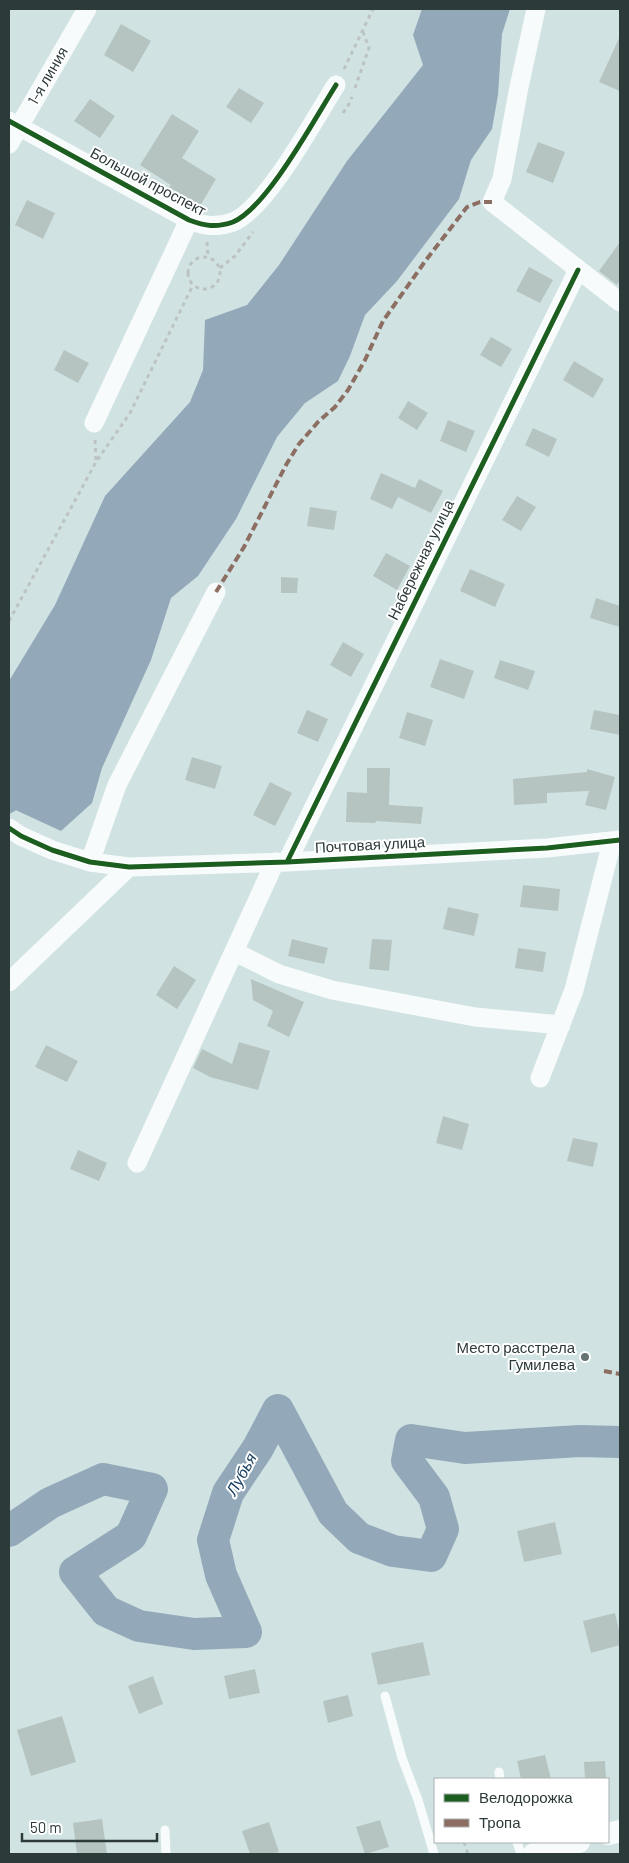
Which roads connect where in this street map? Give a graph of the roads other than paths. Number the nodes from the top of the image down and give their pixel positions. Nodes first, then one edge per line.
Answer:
1 (87, 9) edge
2 (536, 9) edge
3 (336, 85) road end
4 (14, 124) edge
5 (9, 144) edge
6 (189, 220) junction
7 (578, 270) junction
8 (620, 302) edge
9 (94, 422) dead end
10 (216, 592) dead end
11 (9, 828) edge
12 (616, 841) edge
13 (90, 862) junction
14 (281, 862) junction
15 (129, 867) junction
16 (235, 952) junction
17 (9, 982) edge
18 (561, 1025) junction
19 (540, 1078) dead end
20 (137, 1163) dead end
21 (385, 1696) dead end
22 (165, 1830) dead end
23 (575, 1843) edge
24 (166, 1854) edge
25 (434, 1854) edge
26 (534, 1854) edge

1 - 4 street, 1-я линия
2 - 7 street
3 - 6 street, Большой проспект
4 - 5 street, 1-я линия
4 - 6 street, Большой проспект
6 - 9 street
7 - 8 street
7 - 14 street, Набережная улица
10 - 13 street
11 - 13 street, Почтовая улица
12 - 14 street, Почтовая улица
12 - 18 street
13 - 15 street, Почтовая улица
14 - 15 street, Почтовая улица
14 - 16 street, Набережная улица
15 - 17 street
16 - 18 street
16 - 20 street, Набережная улица
18 - 19 street
21 - 25 lane
22 - 24 lane
23 - 26 street

